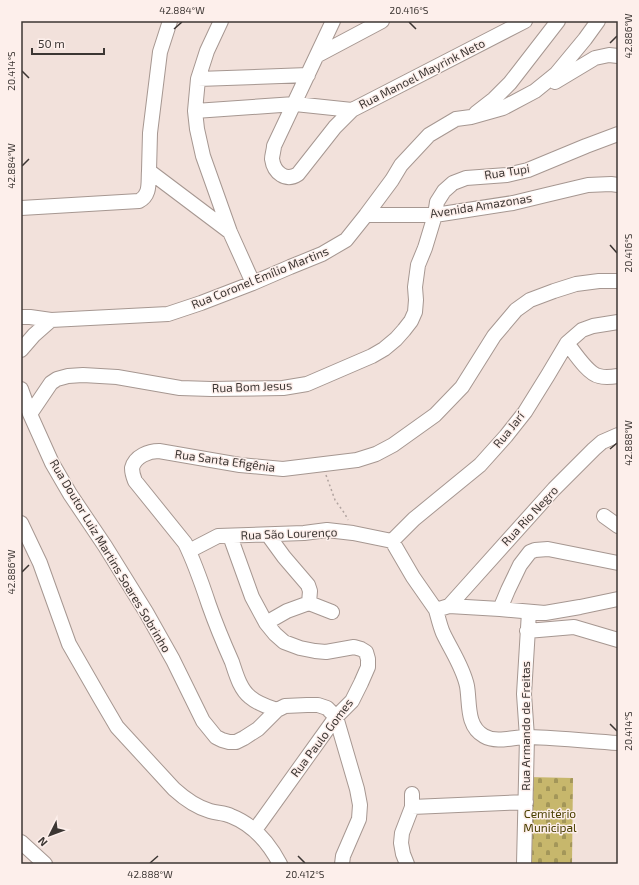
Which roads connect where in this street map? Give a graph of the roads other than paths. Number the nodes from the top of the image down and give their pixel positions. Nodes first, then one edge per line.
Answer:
1 (170, 21) edge
2 (220, 21) edge
3 (333, 21) edge
4 (382, 21) edge
5 (525, 21) edge
6 (558, 21) edge
7 (598, 21) edge
8 (318, 55) junction
9 (618, 56) edge
10 (308, 75) junction
11 (198, 78) junction
12 (535, 91) junction
13 (295, 104) junction
14 (352, 110) junction
15 (195, 111) junction
16 (471, 117) junction
17 (618, 134) edge
18 (148, 171) junction
19 (618, 185) edge
20 (21, 208) edge
21 (366, 215) junction
22 (435, 215) junction
23 (230, 232) junction
24 (618, 281) edge
25 (253, 283) junction
26 (21, 317) edge
27 (51, 320) junction
28 (618, 322) edge
29 (566, 343) junction
30 (21, 350) edge
31 (618, 376) edge
32 (21, 390) edge
33 (30, 414) junction
34 (618, 435) edge
35 (604, 516) dead end
36 (21, 523) edge
37 (618, 526) edge
38 (268, 535) junction
39 (230, 536) junction
40 (392, 541) junction
41 (189, 551) junction
42 (618, 563) edge
43 (618, 599) edge
44 (309, 603) junction
45 (580, 607) junction
46 (442, 608) junction
47 (500, 609) junction
48 (332, 612) dead end
49 (529, 612) junction
50 (266, 623) junction
51 (574, 626) junction
52 (528, 631) junction
53 (618, 640) edge
54 (278, 710) junction
55 (336, 717) junction
56 (527, 737) junction
57 (618, 743) edge
58 (526, 802) junction
59 (255, 830) junction
60 (21, 842) edge
61 (45, 864) edge
62 (280, 864) edge
63 (342, 864) edge
64 (407, 864) edge
65 (524, 864) edge

1 - 18 street
2 - 11 street
3 - 8 street, Rua Manoel Mayrink Neto
4 - 8 street
5 - 14 street, Rua Manoel Mayrink Neto
6 - 16 street
7 - 12 street, Rua Coronel Emílio Martins
8 - 10 street, Rua Manoel Mayrink Neto
9 - 12 street
10 - 11 street
10 - 13 street, Rua Manoel Mayrink Neto
11 - 15 street
12 - 16 street, Rua Coronel Emílio Martins
13 - 14 street
13 - 14 street, Rua Manoel Mayrink Neto
13 - 15 street
15 - 23 street
16 - 21 street, Rua Coronel Emílio Martins
17 - 22 street, Rua Tupi
18 - 20 street
18 - 23 street
19 - 22 street, Avenida Amazonas
21 - 22 street, Avenida Amazonas
21 - 25 street, Rua Coronel Emílio Martins
22 - 33 street, Rua Bom Jesus
23 - 25 street
24 - 41 street, Rua Santa Efigênia
25 - 27 street, Rua Coronel Emílio Martins
26 - 27 street, Rua Coronel Emílio Martins
27 - 30 street
28 - 29 street, Rua Jarí
29 - 31 street
29 - 40 street, Rua Jarí
32 - 33 street, Rua Doutor Luiz Martins Soares Sobrinho
33 - 54 street, Rua Doutor Luiz Martins Soares Sobrinho
34 - 46 street, Rua Rio Negro
35 - 37 street
36 - 59 street
38 - 39 street, Rua São Lourenço
38 - 40 street, Rua São Lourenço
38 - 44 street
39 - 41 street, Rua São Lourenço
39 - 50 street, Rua Paulo Gomes
40 - 46 street
41 - 54 street, Rua Santa Efigênia
42 - 47 street
43 - 45 street
44 - 48 street
44 - 50 street
45 - 49 street
45 - 51 street
46 - 47 street
46 - 56 street
47 - 49 street
49 - 52 street, Rua Armando de Freitas
50 - 55 street, Rua Paulo Gomes
51 - 52 street
51 - 53 street
52 - 56 street, Rua Armando de Freitas
54 - 55 street, Rua Doutor Luiz Martins Soares Sobrinho
55 - 59 street, Rua Paulo Gomes
55 - 63 street
56 - 57 street
56 - 58 street, Rua Armando de Freitas
58 - 64 street
58 - 65 street, Rua Armando de Freitas
59 - 62 street
60 - 61 street

